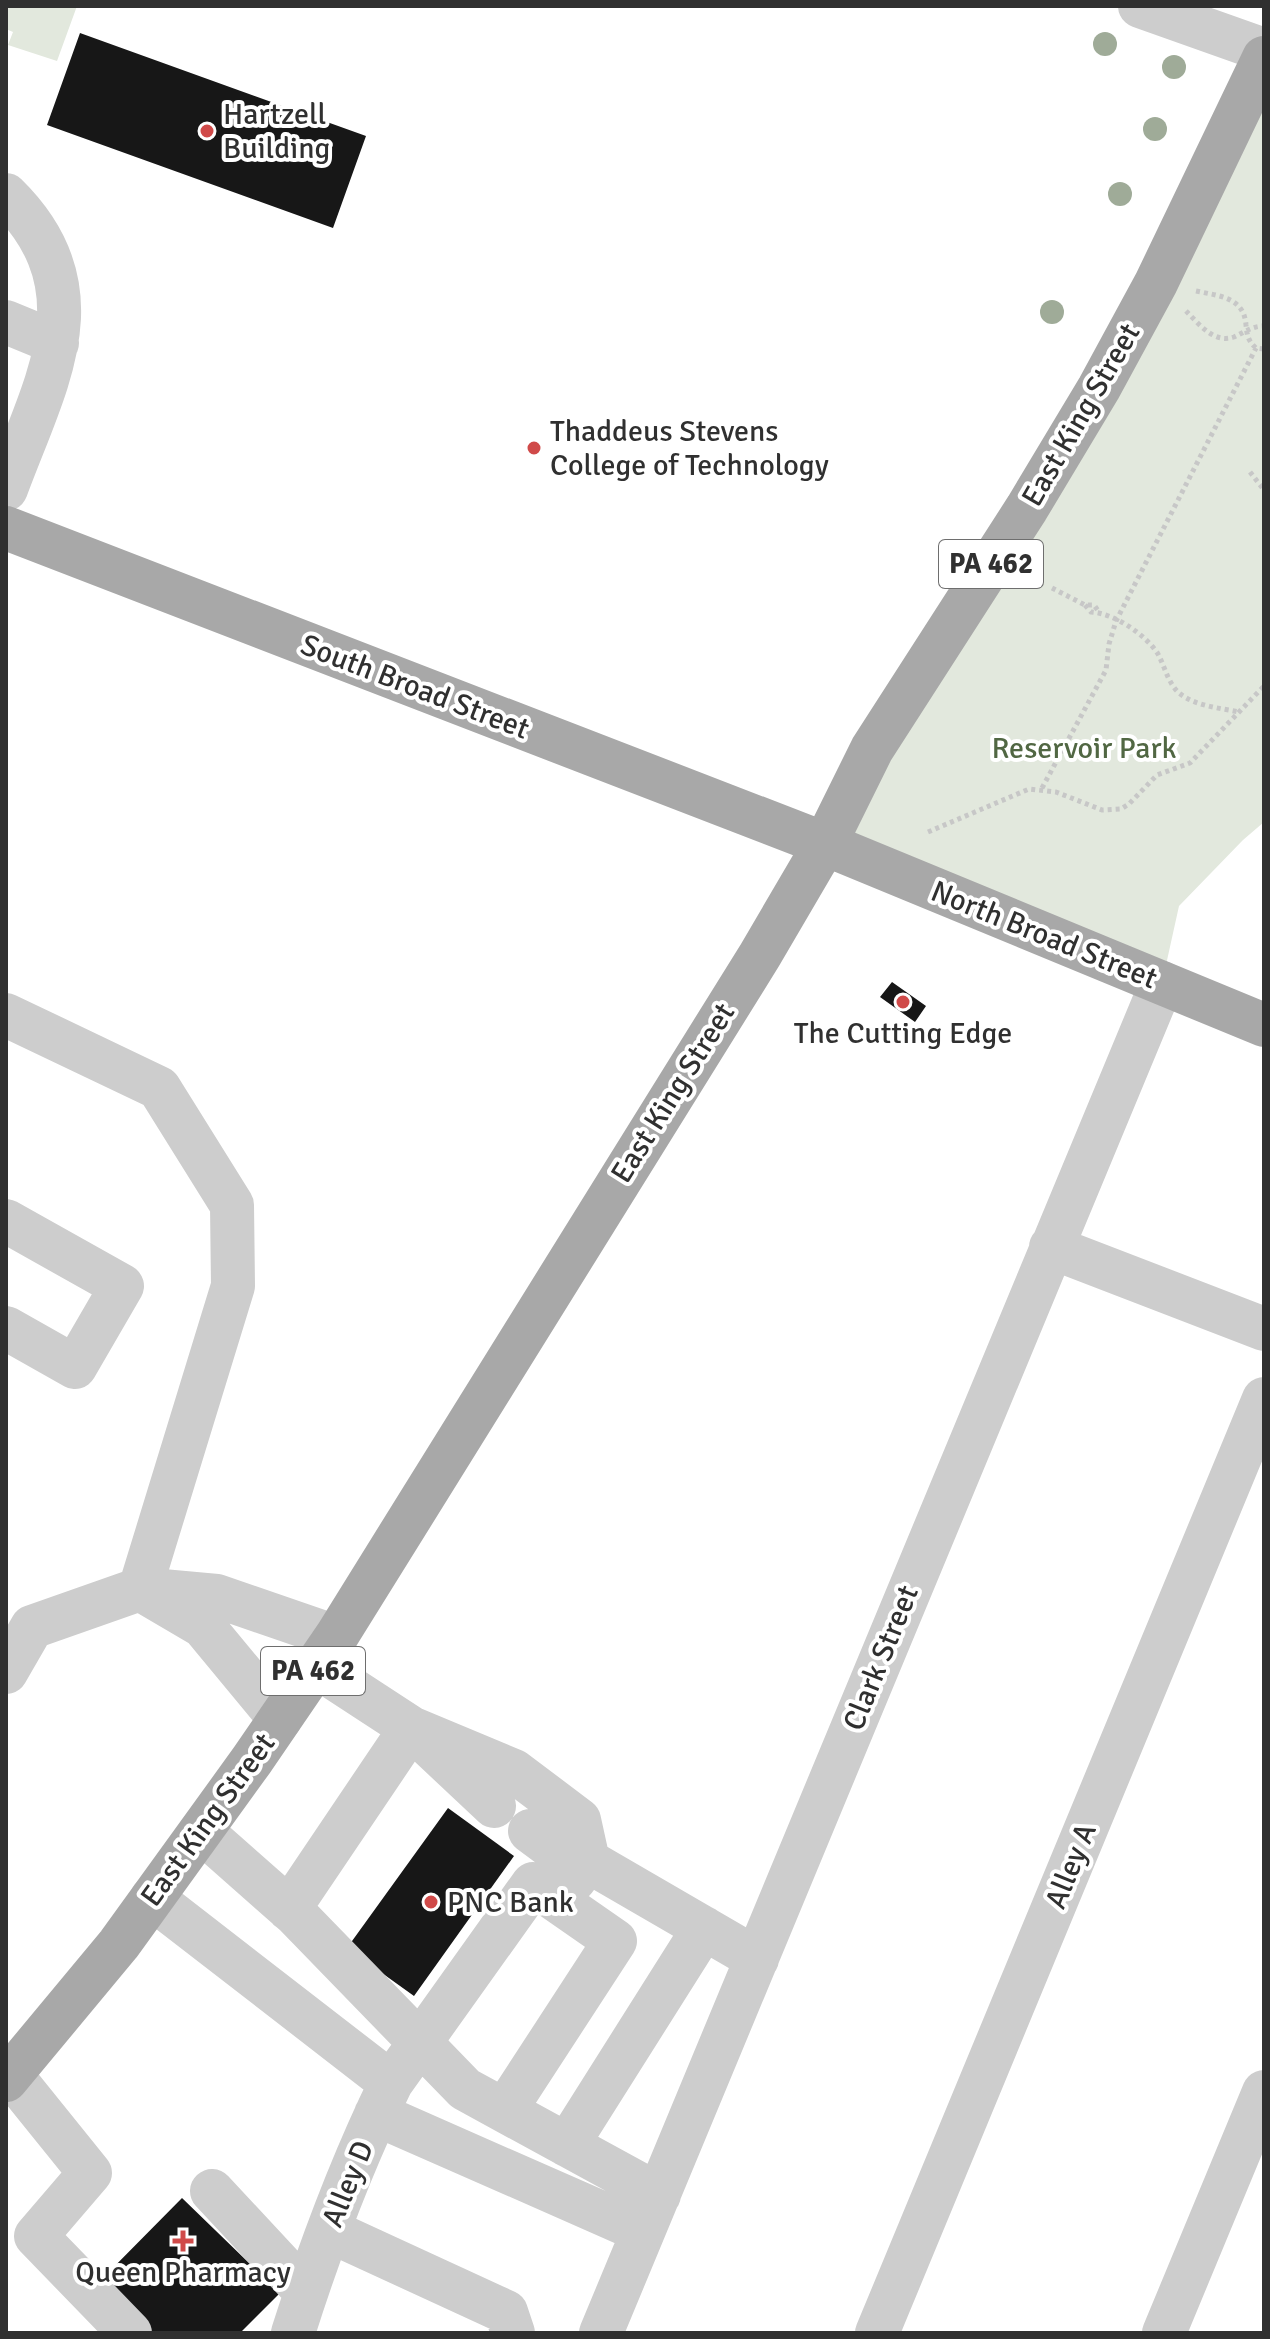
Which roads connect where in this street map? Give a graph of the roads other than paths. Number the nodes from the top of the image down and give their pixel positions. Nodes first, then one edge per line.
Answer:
1 (1140, 6) edge
2 (1264, 50) edge
3 (1264, 58) edge
4 (6, 195) edge
5 (6, 322) edge
6 (57, 343) junction
7 (6, 489) edge
8 (6, 528) edge
9 (825, 844) junction
10 (1162, 983) junction
11 (6, 1015) edge
12 (1264, 1025) edge
13 (6, 1221) edge
14 (1051, 1247) junction
15 (6, 1328) edge
16 (1264, 1329) edge
17 (1264, 1399) edge
18 (140, 1589) junction
19 (19, 1626) edge
20 (326, 1652) junction
21 (6, 1672) edge
22 (280, 1719) junction
23 (411, 1728) junction
24 (494, 1806) dead end
25 (201, 1831) junction
26 (530, 1831) dead end
27 (588, 1861) junction
28 (546, 1893) junction
29 (152, 1898) junction
30 (289, 1909) junction
31 (704, 1928) junction
32 (757, 1959) junction
33 (420, 2044) junction
34 (9, 2078) edge
35 (1264, 2092) edge
36 (384, 2098) junction
37 (505, 2110) junction
38 (567, 2145) junction
39 (212, 2191) dead end
40 (650, 2213) junction
41 (330, 2231) junction
42 (306, 2292) junction
43 (130, 2333) edge
44 (293, 2333) edge
45 (513, 2333) edge
46 (601, 2333) edge
47 (877, 2333) edge
48 (1164, 2333) edge

1 - 2 street
3 - 9 main road, East King Street / PA 462
4 - 6 street
5 - 6 street
6 - 7 street
8 - 9 main road, South Broad Street
9 - 10 main road, North Broad Street
9 - 20 main road, East King Street / PA 462
10 - 12 main road, North Broad Street
10 - 14 street, Clark Street
11 - 18 street
13 - 15 street
14 - 16 street
14 - 32 street, Clark Street
17 - 47 street, Alley A
18 - 19 street
18 - 20 street
18 - 22 street
19 - 21 street
20 - 22 main road, East King Street / PA 462
20 - 23 street
22 - 25 main road, East King Street / PA 462
23 - 24 street
23 - 27 street
23 - 30 street
25 - 29 main road, East King Street / PA 462
25 - 30 street
26 - 27 street
27 - 28 street, Alley D
27 - 31 street
28 - 33 street, Alley D
28 - 37 street
29 - 34 main road, East King Street / PA 462
29 - 36 street
30 - 33 street
31 - 32 street
31 - 38 street
32 - 40 street, Clark Street
33 - 36 street, Alley D
33 - 37 street
34 - 43 street
35 - 48 street
36 - 40 street
36 - 41 street, Alley D
37 - 38 street
38 - 40 street
39 - 42 street
40 - 46 street, Clark Street
41 - 42 street, Alley D
41 - 45 street
42 - 44 street, Alley D

